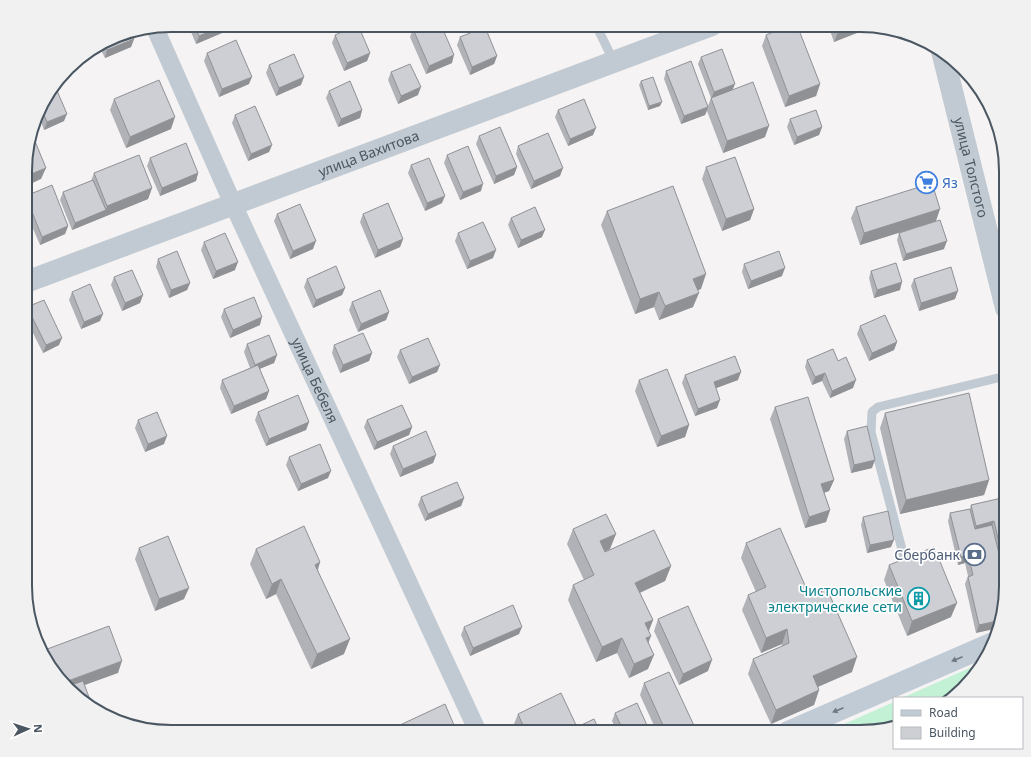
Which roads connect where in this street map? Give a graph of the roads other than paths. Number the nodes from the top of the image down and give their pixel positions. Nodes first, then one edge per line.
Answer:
1 (599, 32) edge
2 (693, 32) edge
3 (157, 33) edge
4 (945, 61) edge
5 (614, 62) junction
6 (233, 204) junction
7 (999, 265) edge
8 (32, 280) edge
9 (999, 378) edge
10 (904, 557) edge
11 (984, 647) edge
12 (475, 725) edge
13 (804, 725) edge

1 - 5 lane
2 - 5 street, улица Вахитова
3 - 6 street, улица Бебеля
4 - 7 street, улица Толстого
5 - 6 street, улица Вахитова
6 - 8 street, улица Вахитова
6 - 12 street, улица Бебеля
9 - 10 lane
11 -> 13 main road

